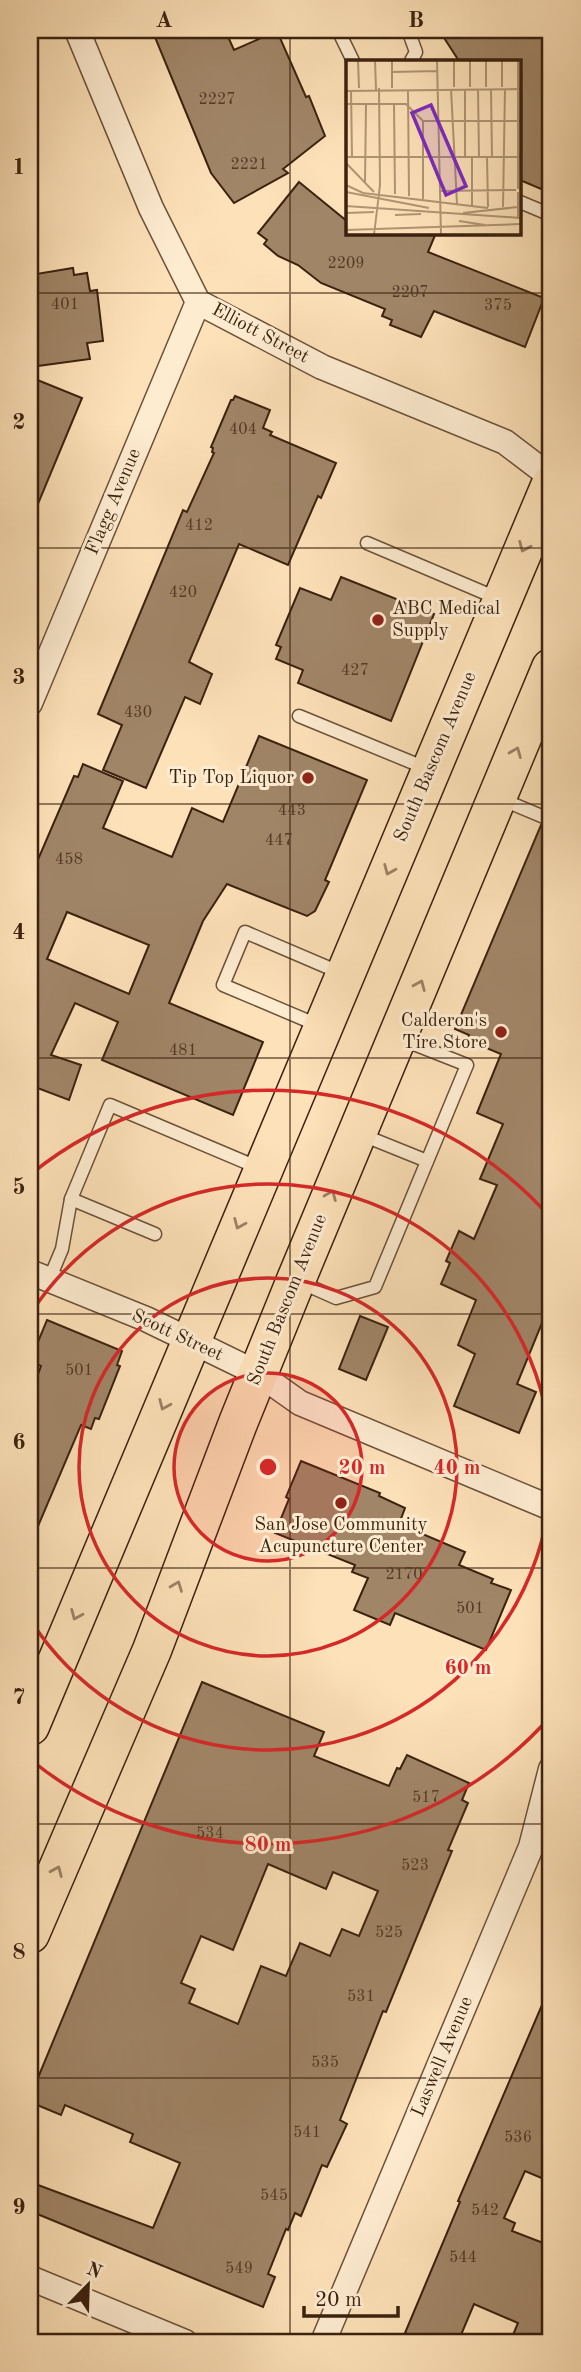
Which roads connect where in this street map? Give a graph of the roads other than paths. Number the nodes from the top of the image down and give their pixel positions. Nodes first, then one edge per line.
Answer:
1 (78, 30) edge
2 (338, 30) edge
3 (408, 30) edge
4 (353, 60) edge
5 (412, 60) edge
6 (522, 203) edge
7 (551, 215) edge
8 (198, 302) junction
9 (551, 477) edge
10 (551, 484) edge
11 (367, 543) dead end
12 (502, 600) junction
13 (551, 668) edge
14 (30, 703) edge
15 (299, 716) dead end
16 (430, 770) junction
17 (498, 797) junction
18 (551, 820) edge
19 (345, 974) junction
20 (323, 1027) junction
21 (398, 1037) junction
22 (357, 1133) junction
23 (427, 1161) junction
24 (263, 1169) junction
25 (71, 1199) junction
26 (155, 1234) dead end
27 (40, 1276) edge
28 (296, 1280) junction
29 (190, 1342) junction
30 (259, 1374) junction
31 (551, 1508) edge
32 (30, 1726) edge
33 (551, 1769) edge
34 (30, 1934) edge
35 (30, 2278) edge
36 (184, 2342) edge
37 (323, 2342) edge

1 - 8 street, Elliott Street
2 - 4 lane
3 - 5 lane
6 - 7 lane
8 - 9 street, Elliott Street
8 - 14 street, Flagg Avenue
10 -> 12 main road, South Bascom Avenue
11 - 12 lane
12 - 16 main road, South Bascom Avenue
17 -> 13 main road, South Bascom Avenue
15 - 16 lane
16 -> 19 main road, South Bascom Avenue
17 - 18 lane
21 -> 17 main road, South Bascom Avenue
19 - 20 main road, South Bascom Avenue
19 - 20 lane
20 - 24 main road, South Bascom Avenue
21 - 22 main road, South Bascom Avenue
21 - 23 lane
22 - 23 lane
28 -> 22 main road, South Bascom Avenue
23 - 28 lane
24 - 25 lane
24 -> 29 main road, South Bascom Avenue
25 - 26 lane
25 - 27 lane
27 - 29 street, Scott Street
28 - 30 main road, South Bascom Avenue
29 - 30 street, Scott Street
29 -> 32 main road, South Bascom Avenue
30 - 31 street, Scott Street
34 -> 30 main road, South Bascom Avenue
33 - 37 street, Laswell Avenue
35 - 36 street

